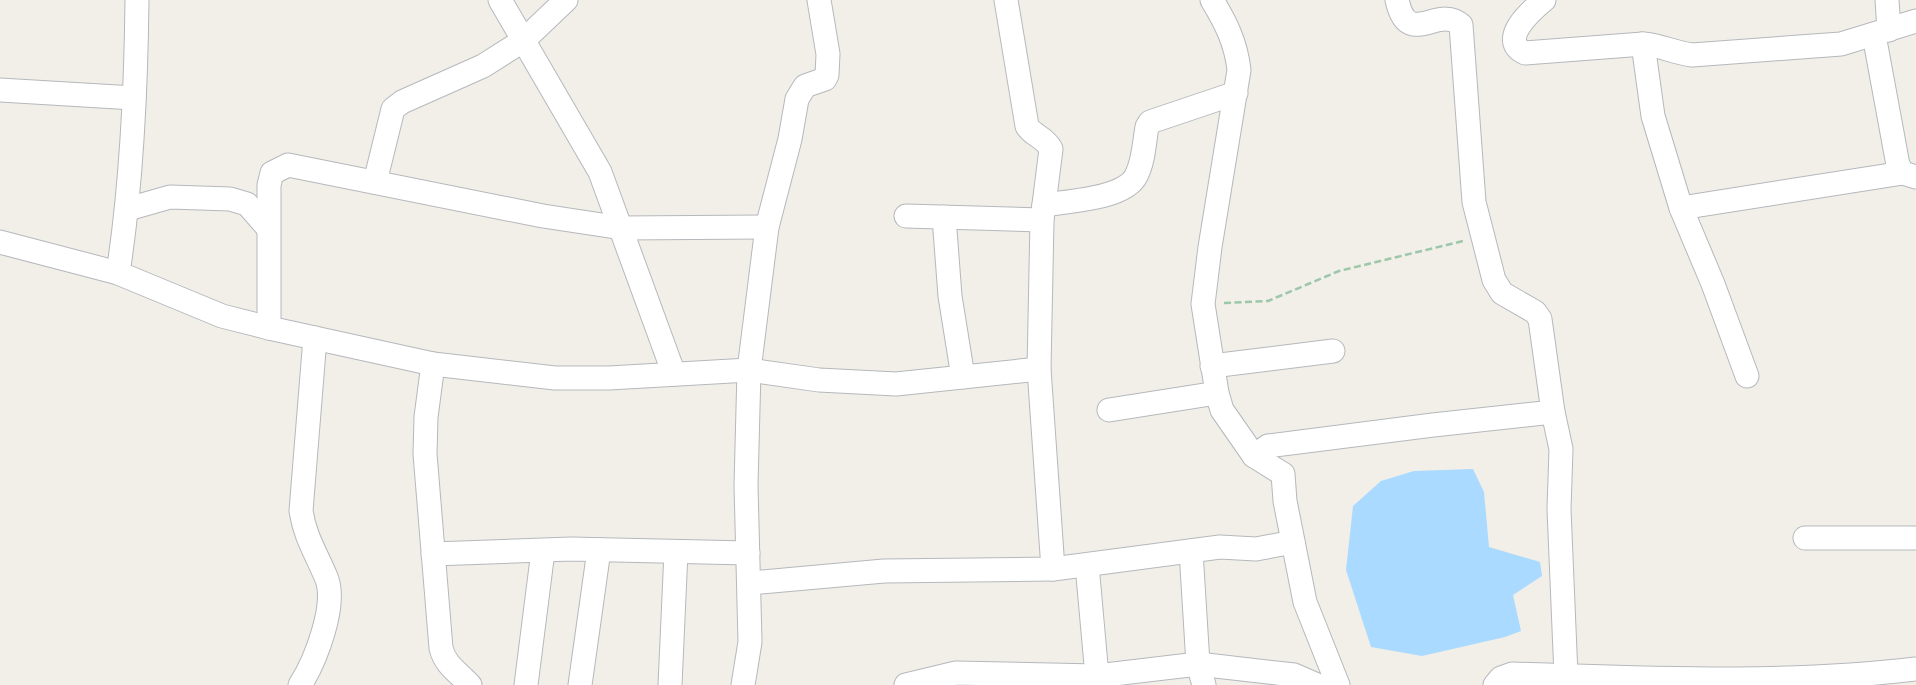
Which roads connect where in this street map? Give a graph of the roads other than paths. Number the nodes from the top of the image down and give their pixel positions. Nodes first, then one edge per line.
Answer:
1 (136, 0) edge
2 (500, 0) edge
3 (566, 0) edge
4 (819, 0) edge
5 (1006, 0) edge
6 (1212, 0) edge
7 (1396, 0) edge
8 (1544, 0) edge
9 (1887, 0) edge
10 (1916, 21) edge
11 (1882, 32) junction
12 (523, 40) junction
13 (1643, 44) junction
14 (0, 90) edge
15 (1236, 93) junction
16 (134, 98) junction
17 (1909, 175) edge
18 (375, 182) junction
19 (1681, 208) junction
20 (128, 209) junction
21 (1043, 213) junction
22 (906, 216) dead end
23 (944, 217) junction
24 (767, 227) junction
25 (268, 228) junction
26 (622, 228) junction
27 (0, 242) edge
28 (118, 273) junction
29 (269, 328) junction
30 (315, 338) junction
31 (1333, 351) dead end
32 (433, 364) junction
33 (1212, 366) junction
34 (1039, 369) junction
35 (749, 370) junction
36 (674, 374) junction
37 (1747, 376) dead end
38 (963, 377) junction
39 (1217, 393) junction
40 (1109, 410) dead end
41 (1553, 412) junction
42 (1254, 456) junction
43 (1805, 538) dead end
44 (1916, 538) edge
45 (1293, 542) junction
46 (600, 550) junction
47 (543, 551) junction
48 (1191, 551) junction
49 (676, 552) junction
50 (748, 553) junction
51 (433, 554) junction
52 (1087, 565) junction
53 (1053, 569) junction
54 (750, 583) junction
55 (1916, 669) edge
56 (1201, 675) edge
57 (1097, 676) junction
58 (1566, 676) junction
59 (1067, 680) edge
60 (938, 681) edge
61 (1731, 682) edge
62 (300, 685) edge
63 (470, 685) edge
64 (526, 685) edge
65 (580, 685) edge
66 (670, 685) edge
67 (743, 685) edge
68 (906, 685) edge
69 (1317, 685) edge
70 (1338, 685) edge
71 (1495, 685) edge

1 - 16 street
2 - 12 street
3 - 12 street
4 - 24 street
5 - 21 street
6 - 15 street
7 - 41 street
8 - 13 street
9 - 11 street
10 - 11 street
11 - 13 street
11 - 17 street
12 - 18 street
12 - 26 street
13 - 19 street
14 - 16 street
15 - 21 street
15 - 33 street
16 - 20 street
17 - 19 street
18 - 25 street
18 - 26 street
19 - 37 street
20 - 25 street
20 - 28 street
21 - 23 street
21 - 34 street
22 - 23 street
23 - 38 street
24 - 26 street
24 - 35 street
25 - 29 street
26 - 36 street
27 - 28 street
28 - 29 street
29 - 30 street
30 - 32 street
30 - 62 street
31 - 33 street
32 - 36 street
32 - 51 street
33 - 39 street
34 - 38 street
34 - 53 street
35 - 36 street
35 - 38 street
35 - 50 street
39 - 40 street
39 - 42 street
41 - 42 street
41 - 58 street
42 - 45 street
43 - 44 street
45 - 48 street
45 - 70 street
46 - 47 street
46 - 49 street
46 - 65 street
47 - 51 street
47 - 64 street
48 - 52 street
48 - 56 street
49 - 50 street
49 - 66 street
50 - 54 street
51 - 63 street
52 - 53 street
52 - 57 street
53 - 54 street
54 - 67 street
55 - 61 street
56 - 57 street
56 - 69 street
57 - 59 street
58 - 61 street
58 - 71 street
59 - 60 street
60 - 68 street

